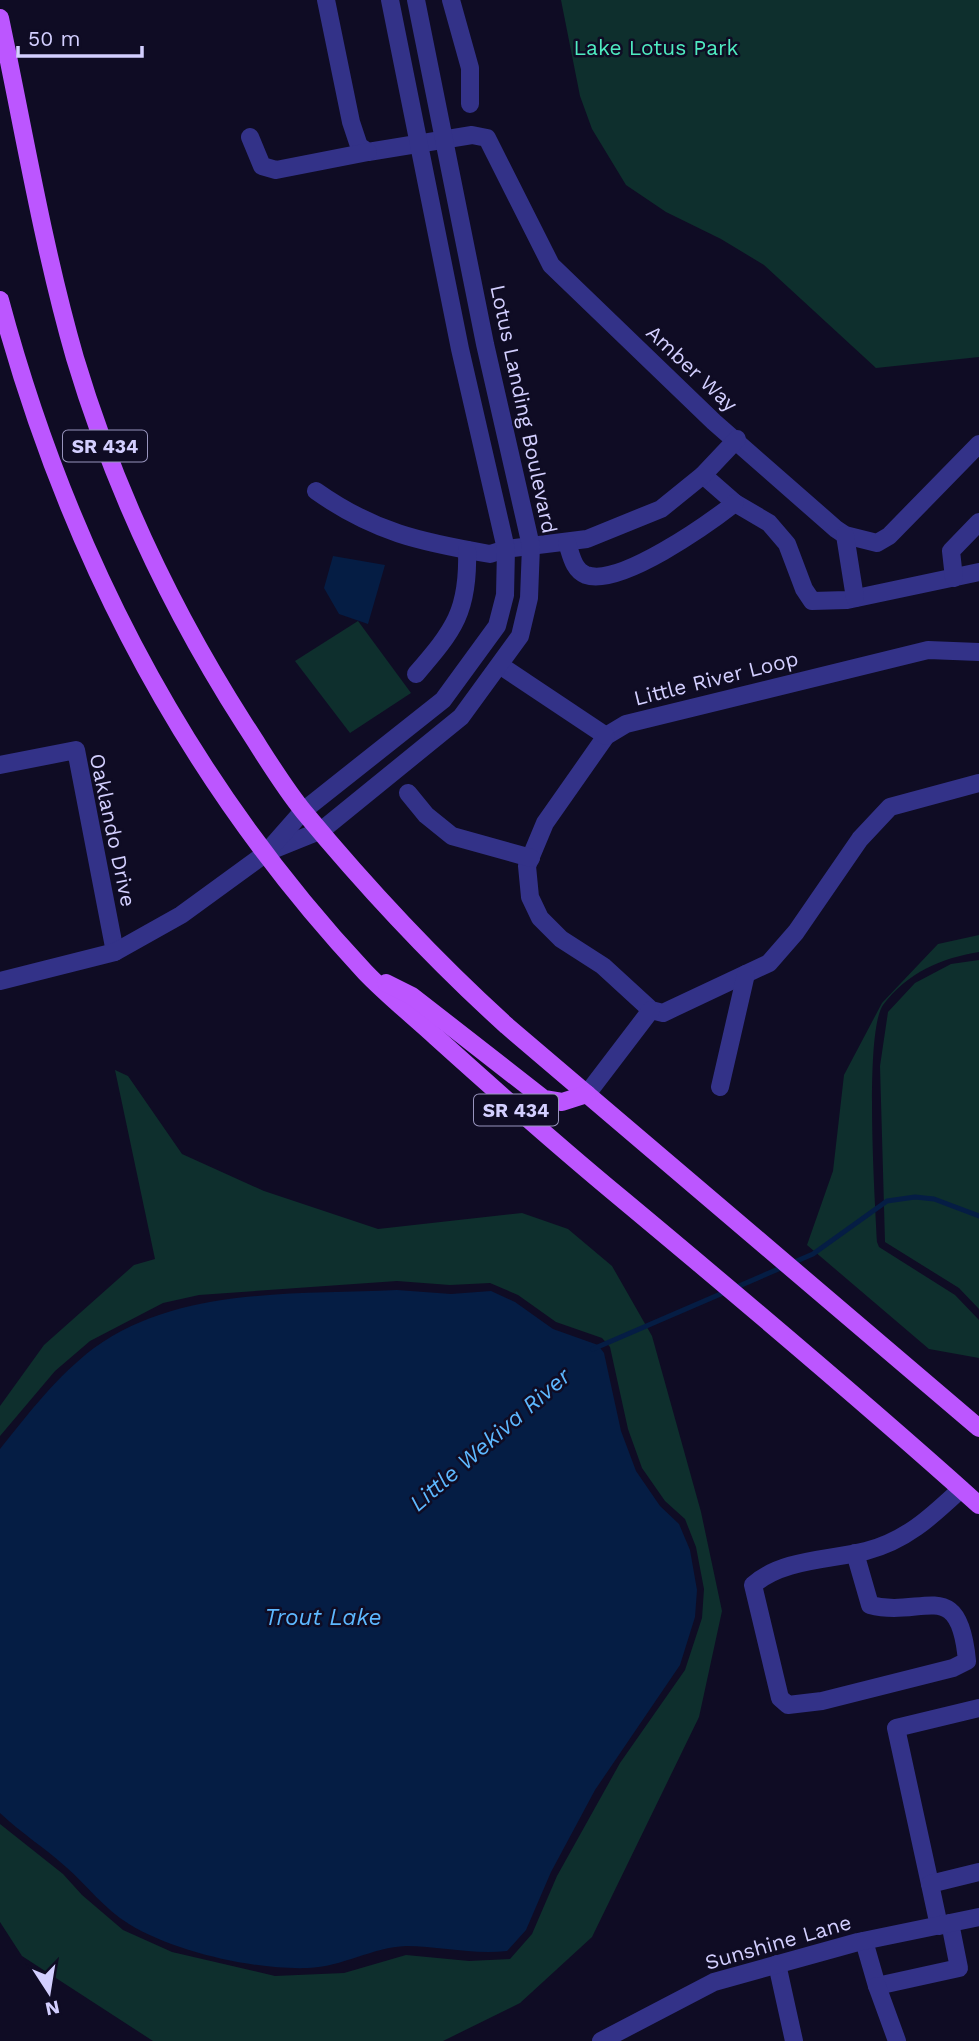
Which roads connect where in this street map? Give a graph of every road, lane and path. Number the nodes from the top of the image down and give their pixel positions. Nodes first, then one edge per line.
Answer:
1 (326, 0) edge
2 (390, 0) edge
3 (416, 0) edge
4 (451, 0) edge
5 (0, 18) edge
6 (470, 104) dead end
7 (250, 137) dead end
8 (445, 140) junction
9 (421, 146) junction
10 (368, 152) junction
11 (0, 300) edge
12 (737, 439) junction
13 (979, 444) edge
14 (703, 475) junction
15 (316, 491) dead end
16 (735, 503) junction
17 (979, 522) edge
18 (845, 535) junction
19 (567, 543) junction
20 (531, 546) junction
21 (506, 549) junction
22 (467, 550) junction
23 (979, 572) edge
24 (954, 578) junction
25 (855, 598) junction
26 (979, 652) edge
27 (501, 666) junction
28 (416, 674) dead end
29 (606, 736) junction
30 (0, 765) edge
31 (979, 783) edge
32 (408, 793) dead end
33 (303, 811) junction
34 (322, 830) junction
35 (266, 853) junction
36 (531, 858) junction
37 (115, 952) junction
38 (366, 973) junction
39 (746, 974) junction
40 (0, 981) edge
41 (651, 1010) junction
42 (720, 1087) dead end
43 (587, 1094) junction
44 (979, 1429) edge
45 (979, 1481) edge
46 (961, 1489) junction
47 (979, 1505) edge
48 (855, 1553) junction
49 (979, 1708) edge
50 (979, 1872) edge
51 (930, 1884) junction
52 (979, 1917) edge
53 (945, 1924) junction
54 (864, 1941) junction
55 (777, 1964) junction
56 (877, 1986) junction
57 (601, 2041) edge
58 (794, 2041) edge
59 (897, 2041) edge

1 - 10 street
2 - 9 street
3 - 8 street, Lotus Landing Boulevard
4 - 6 street
5 - 33 main road, SR 434
7 - 10 street
8 - 9 street
8 - 12 street, Amber Way
8 - 20 street, Lotus Landing Boulevard
9 - 10 street
9 - 21 street
11 - 35 main road, SR 434
12 - 14 street, Amber Way
12 - 18 street
13 - 18 street
14 - 16 street
14 - 19 street, Amber Way
15 - 22 street, Amber Way
16 - 19 street
16 - 25 street
17 - 24 street
18 - 25 street
19 - 20 street, Amber Way
20 - 21 street, Amber Way
20 - 27 street, Lotus Landing Boulevard
21 - 22 street, Amber Way
21 - 33 street
22 - 28 street
23 - 24 street
24 - 25 street
26 - 29 street, Little River Loop
27 - 29 street
27 - 34 street, Lotus Landing Boulevard
29 - 36 street, Little River Loop
30 - 37 street, Oaklando Drive
31 - 39 street
32 - 36 street
33 - 34 main road, SR 434
33 - 35 street
34 - 35 street, Lotus Landing Boulevard
34 - 43 main road, SR 434
35 - 37 street
35 - 38 main road, SR 434
36 - 41 street, Little River Loop
37 - 40 street
38 - 43 main road
38 - 46 main road, SR 434
39 - 41 street
39 - 42 street
41 - 43 street
43 - 44 main road, SR 434
45 - 46 main road
46 - 47 main road, SR 434
46 - 48 street
48 - 48 street
49 - 51 street
50 - 51 street
51 - 53 street
52 - 53 street, Sunshine Lane
53 - 54 street, Sunshine Lane
53 - 56 street
54 - 55 street, Sunshine Lane
54 - 56 street
55 - 57 street, Sunshine Lane
55 - 58 street
56 - 59 street

